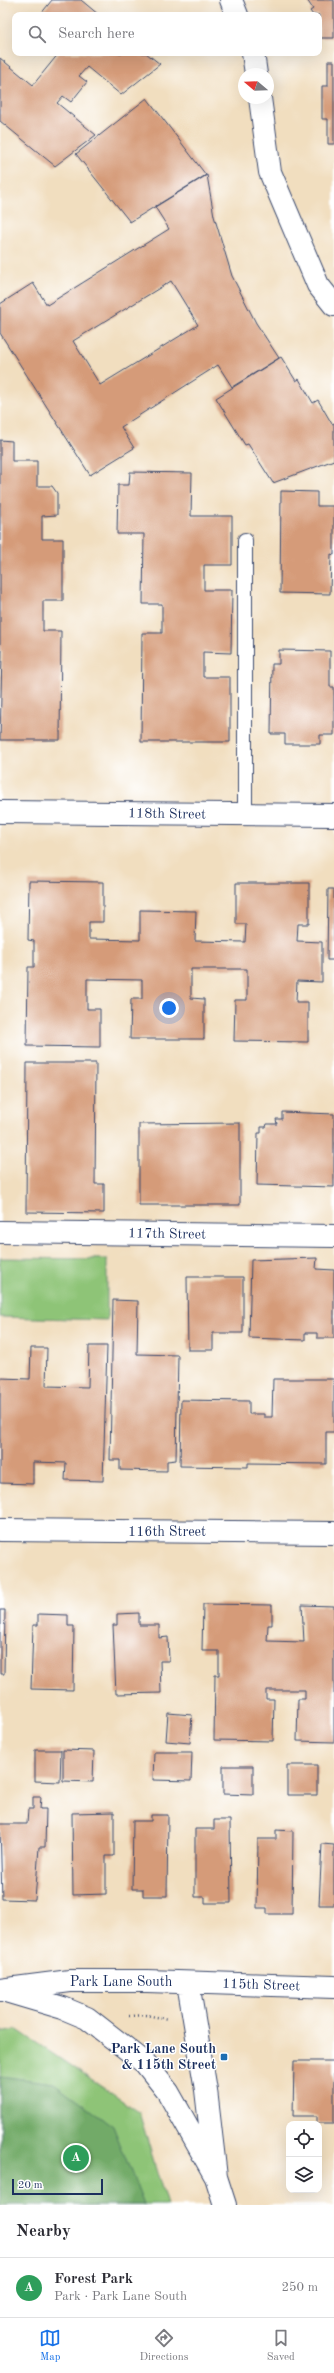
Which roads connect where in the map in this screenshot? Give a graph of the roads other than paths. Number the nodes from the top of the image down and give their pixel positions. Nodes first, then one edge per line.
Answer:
1 (231, 0) edge
2 (236, 12) edge
3 (253, 56) edge
4 (255, 68) edge
5 (261, 104) edge
6 (334, 305) edge
7 (245, 540) dead end
8 (0, 812) edge
9 (245, 815) junction
10 (334, 815) edge
11 (0, 1232) edge
12 (334, 1236) edge
13 (0, 1530) edge
14 (334, 1533) edge
15 (188, 1983) junction
16 (334, 1987) edge
17 (1, 1990) edge
18 (216, 2177) junction
19 (225, 2205) edge

1 - 2 street
3 - 4 street
5 - 6 street
7 - 9 lane
8 - 9 street, 118th Street
9 - 10 street, 118th Street
11 - 12 street, 117th Street
13 - 14 street, 116th Street
15 - 16 street, 115th Street
15 - 17 street, Park Lane South
15 - 18 street, Park Lane South
17 - 18 street, Park Lane South
18 - 19 street, Park Lane South

